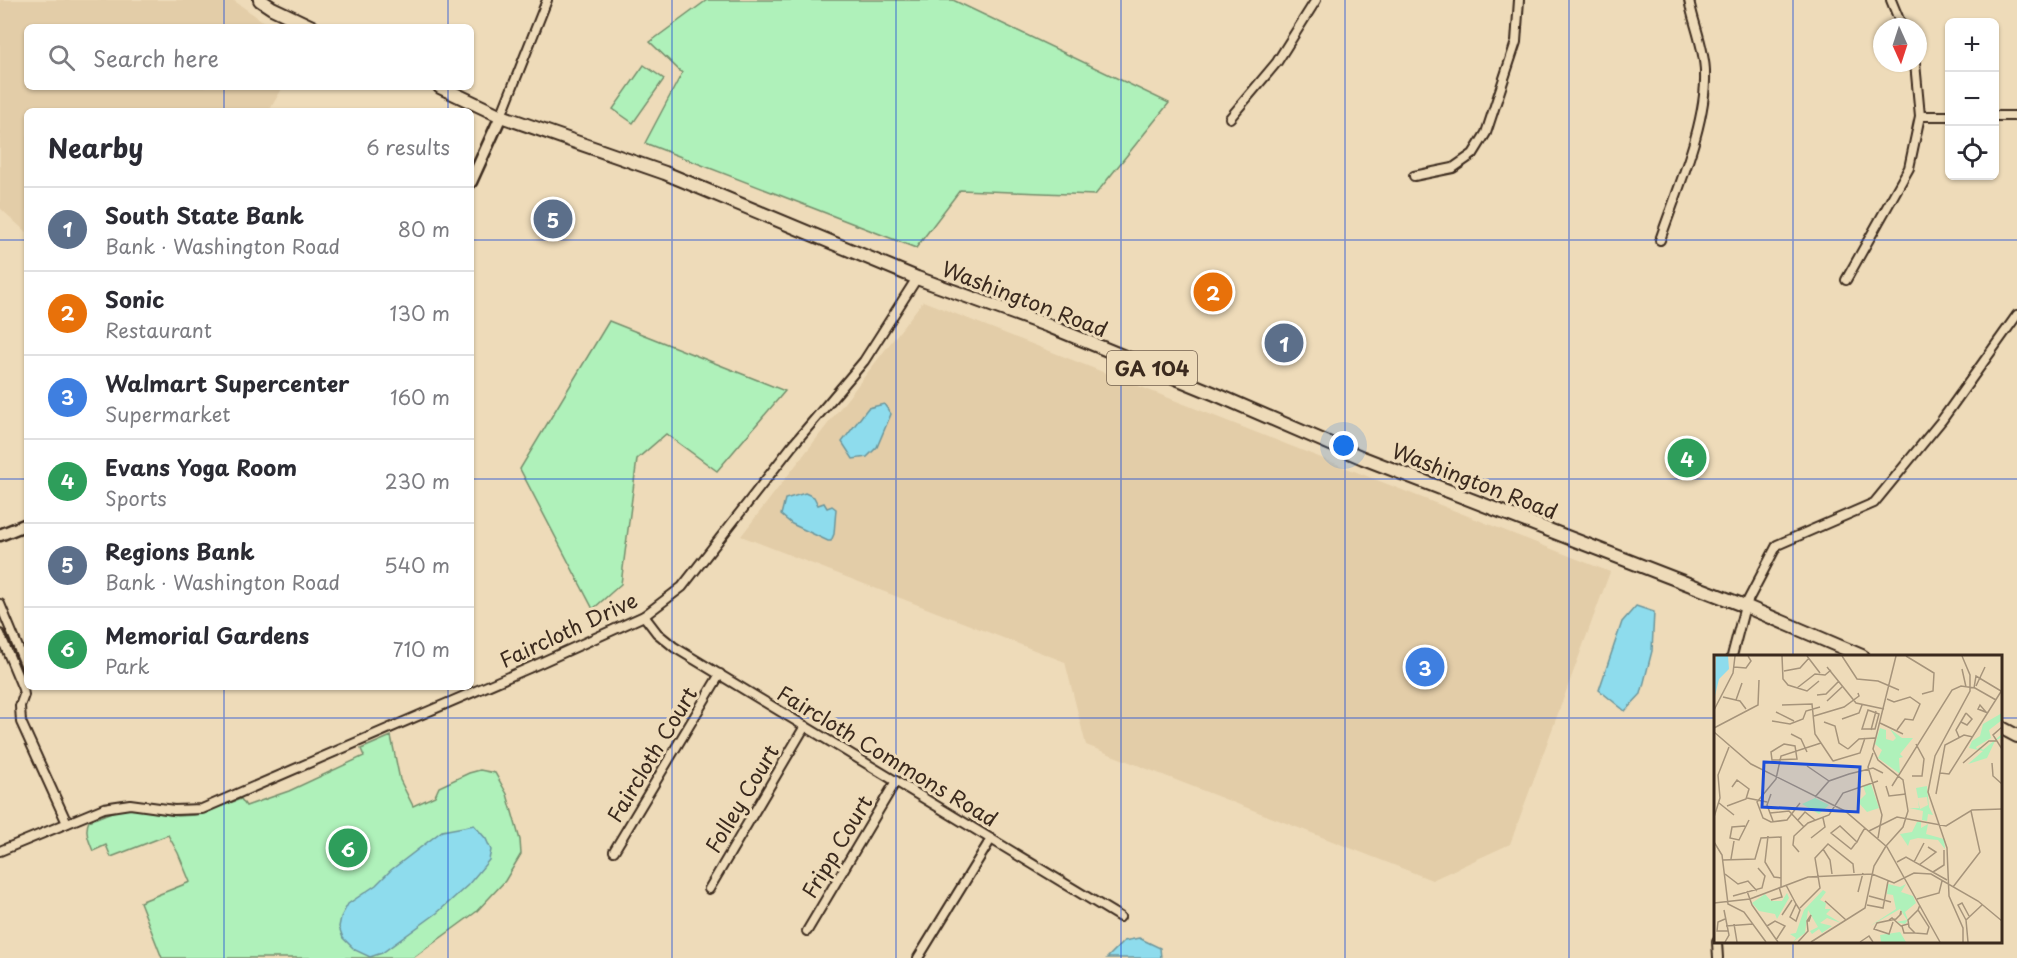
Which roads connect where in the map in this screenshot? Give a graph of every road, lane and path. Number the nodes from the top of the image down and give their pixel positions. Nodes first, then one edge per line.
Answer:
1 (260, 0) edge
2 (547, 0) edge
3 (1316, 0) edge
4 (1519, 0) edge
5 (1689, 0) edge
6 (1891, 0) edge
7 (1898, 18) edge
8 (306, 24) edge
9 (1916, 72) edge
10 (446, 90) edge
11 (501, 116) junction
12 (1920, 116) junction
13 (1945, 116) edge
14 (1999, 116) edge
15 (2017, 116) edge
16 (1230, 118) dead end
17 (474, 175) edge
18 (1414, 176) dead end
19 (1660, 240) dead end
20 (917, 278) junction
21 (1846, 280) dead end
22 (2017, 315) edge
23 (24, 525) edge
24 (0, 535) edge
25 (0, 604) edge
26 (1745, 606) junction
27 (644, 616) junction
28 (0, 634) edge
29 (1733, 655) edge
30 (1857, 655) edge
31 (24, 664) edge
32 (24, 673) edge
33 (720, 674) junction
34 (18, 676) junction
35 (805, 726) junction
36 (2002, 728) edge
37 (2017, 736) edge
38 (896, 781) junction
39 (67, 823) junction
40 (991, 839) junction
41 (0, 851) edge
42 (614, 851) dead end
43 (709, 889) dead end
44 (1120, 917) dead end
45 (807, 930) dead end
46 (918, 958) edge

1 - 8 main road
2 - 11 street
3 - 16 street
4 - 18 street
5 - 19 street
6 - 7 street
9 - 12 street
10 - 11 main road, Washington Road / GA 104
11 - 17 street
11 - 20 main road, Washington Road / GA 104
12 - 13 street
12 - 21 street
14 - 15 street
20 - 26 main road, Washington Road / GA 104
20 - 27 street, Faircloth Drive
22 - 26 street
23 - 24 street
25 - 31 street
26 - 29 street
26 - 30 main road, Washington Road / GA 104
27 - 33 street, Faircloth Commons Road
27 - 39 street, Faircloth Drive
28 - 34 street
32 - 34 street
33 - 35 street, Faircloth Commons Road
33 - 42 street, Faircloth Court
34 - 39 street
35 - 38 street, Faircloth Commons Road
35 - 43 street, Folley Court
36 - 37 main road
38 - 40 street, Faircloth Commons Road
38 - 45 street, Fripp Court
39 - 41 street, Faircloth Drive
40 - 44 street, Faircloth Commons Road
40 - 46 street

